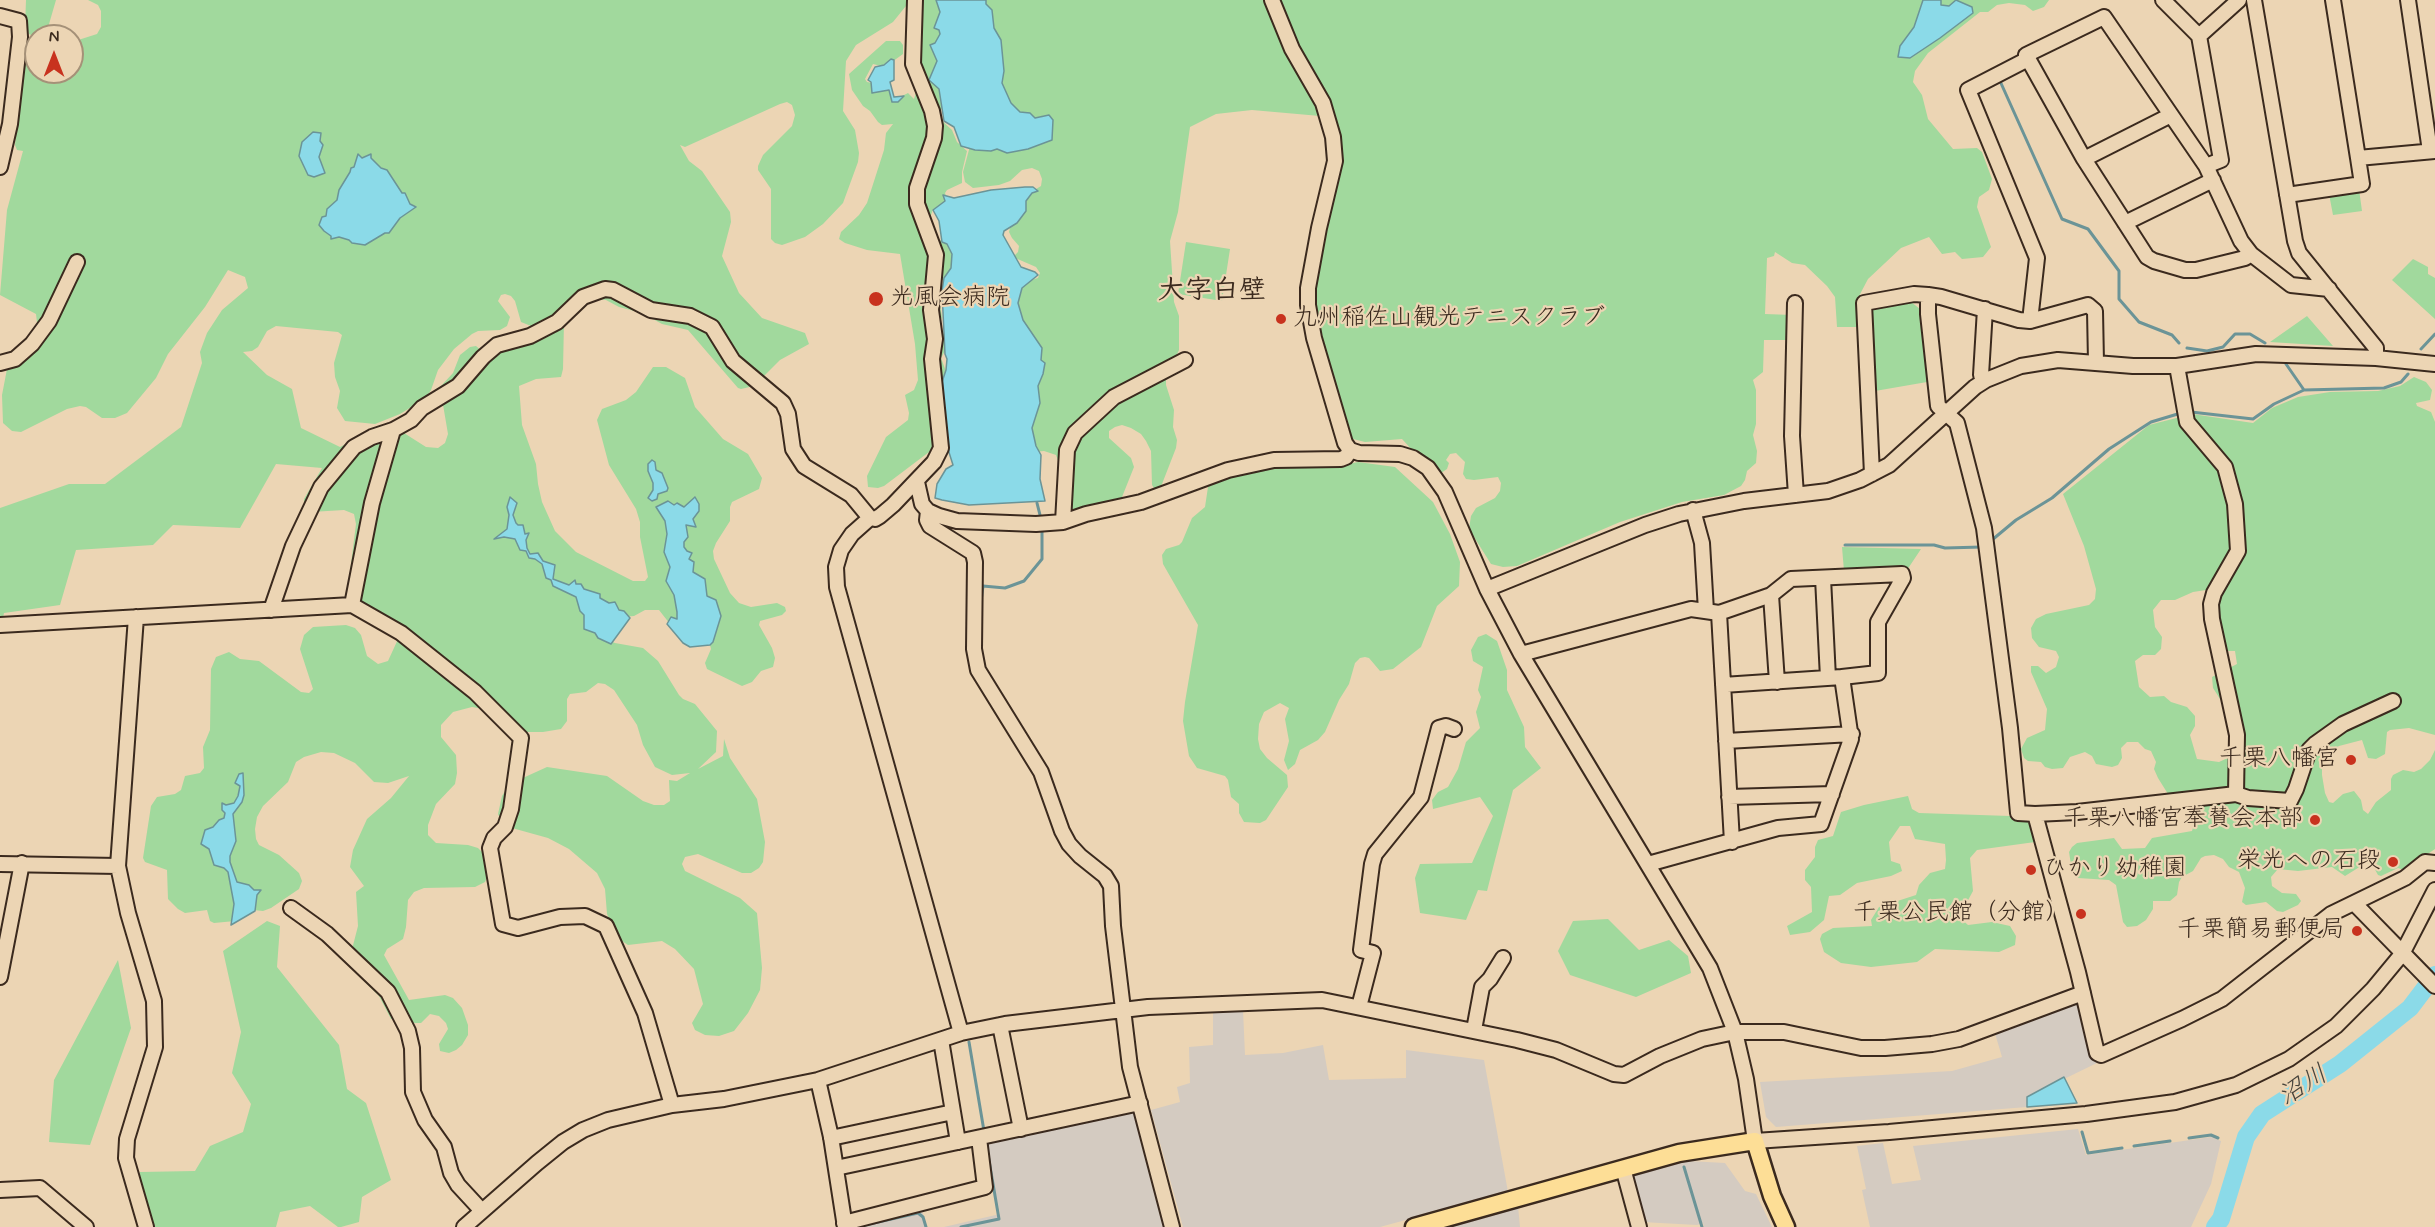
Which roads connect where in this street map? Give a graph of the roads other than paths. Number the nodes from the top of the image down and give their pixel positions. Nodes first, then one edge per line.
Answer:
1 (915, 0) edge
2 (1272, 0) edge
3 (2163, 0) edge
4 (2239, 0) edge
5 (2254, 0) edge
6 (2333, 0) edge
7 (2408, 0) edge
8 (0, 16) edge
9 (2199, 36) junction
10 (2028, 59) junction
11 (2171, 115) junction
12 (2433, 151) edge
13 (2358, 158) junction
14 (2084, 159) junction
15 (2206, 166) junction
16 (0, 167) edge
17 (2213, 180) junction
18 (2287, 195) junction
19 (2125, 223) junction
20 (2251, 254) junction
21 (77, 261) dead end
22 (2329, 290) junction
23 (1928, 295) junction
24 (1795, 303) dead end
25 (1985, 309) junction
26 (2030, 321) junction
27 (2376, 358) junction
28 (1185, 360) dead end
29 (2096, 362) junction
30 (0, 363) edge
31 (2435, 364) edge
32 (2177, 366) junction
33 (1986, 380) junction
34 (1946, 413) junction
35 (393, 430) junction
36 (1350, 450) junction
37 (1872, 474) junction
38 (917, 482) junction
39 (1796, 495) junction
40 (1694, 510) junction
41 (928, 511) junction
42 (870, 518) junction
43 (1063, 522) junction
44 (1823, 578) junction
45 (1487, 589) junction
46 (1771, 595) junction
47 (352, 605) junction
48 (271, 610) junction
49 (1712, 612) junction
50 (136, 617) junction
51 (0, 625) edge
52 (1521, 654) junction
53 (1835, 678) junction
54 (1777, 682) junction
55 (1723, 685) junction
56 (2393, 701) dead end
57 (1454, 729) dead end
58 (1852, 734) junction
59 (1726, 741) junction
60 (1832, 794) junction
61 (2236, 794) junction
62 (1729, 797) junction
63 (2035, 814) junction
64 (1732, 842) junction
65 (22, 863) junction
66 (2435, 863) edge
67 (0, 864) edge
68 (1648, 864) junction
69 (118, 866) junction
70 (2435, 890) edge
71 (2354, 903) junction
72 (291, 908) dead end
73 (2402, 954) junction
74 (1503, 958) dead end
75 (0, 977) edge
76 (2435, 986) edge
77 (2083, 993) junction
78 (1359, 1006) junction
79 (1125, 1010) junction
80 (1000, 1025) junction
81 (1474, 1030) junction
82 (1735, 1032) junction
83 (961, 1034) junction
84 (941, 1040) junction
85 (818, 1080) junction
86 (1140, 1103) junction
87 (672, 1105) junction
88 (953, 1112) junction
89 (1021, 1129) junction
90 (831, 1138) junction
91 (979, 1138) junction
92 (1755, 1141) junction
93 (958, 1142) junction
94 (836, 1168) junction
95 (1623, 1168) junction
96 (0, 1190) edge
97 (482, 1211) junction
98 (844, 1225) edge
99 (86, 1227) edge
100 (146, 1227) edge
101 (464, 1227) edge
102 (1172, 1227) edge
103 (1414, 1227) edge
104 (1639, 1227) edge
105 (1786, 1227) edge

1 - 38 street
2 - 36 street
3 - 9 street
4 - 9 street
5 - 18 street
6 - 13 street
7 - 12 street
8 - 16 street
9 - 15 street
10 - 11 street
10 - 14 street
10 - 26 street
11 - 14 street
11 - 15 street
12 - 13 street
13 - 18 street
14 - 19 street
15 - 17 street
17 - 19 street
17 - 20 street
18 - 22 street
19 - 20 street
20 - 22 street
21 - 30 street
22 - 27 street
23 - 25 street
23 - 34 street
23 - 37 street
24 - 39 street
25 - 26 street
25 - 33 street
26 - 29 street
27 - 31 street
27 - 32 street
28 - 43 street
29 - 32 street
29 - 33 street
32 - 61 street
33 - 34 street
34 - 37 street
34 - 63 street
35 - 42 street
35 - 47 street
35 - 48 street
36 - 43 street
36 - 45 street
37 - 39 street
38 - 41 street
38 - 42 street
39 - 40 street
40 - 45 street
40 - 49 street
41 - 43 street
41 - 79 street
42 - 83 street
44 - 46 street
44 - 53 street
44 - 53 street
45 - 52 street
46 - 49 street
46 - 54 street
47 - 48 street
47 - 87 street
48 - 50 street
49 - 52 street
49 - 55 street
50 - 51 street
50 - 69 street
52 - 68 street
53 - 54 street
53 - 58 street
54 - 55 street
55 - 59 street
56 - 61 street
57 - 78 street
58 - 59 street
58 - 60 street
59 - 62 street
60 - 62 street
60 - 64 street
61 - 63 street
62 - 64 street
63 - 77 street
64 - 68 street
65 - 67 street
65 - 69 street
65 - 75 street
66 - 71 street
68 - 82 street
69 - 100 street
70 - 73 street
71 - 73 street
71 - 77 street
72 - 97 street
73 - 76 street
73 - 92 street
74 - 81 street
77 - 82 street
78 - 79 street
78 - 81 street
79 - 80 street
79 - 86 street
80 - 83 street
80 - 89 street
81 - 82 street
82 - 92 street
83 - 84 street
84 - 85 street
84 - 88 street
85 - 87 street
85 - 90 street
86 - 89 street
86 - 102 street
87 - 97 street
88 - 90 street
88 - 93 street
89 - 91 street
90 - 94 street
91 - 93 street
91 - 98 street
92 - 95 main road
92 - 105 main road
93 - 94 street
94 - 98 street
95 - 103 main road
95 - 104 street
96 - 99 street
97 - 101 street

